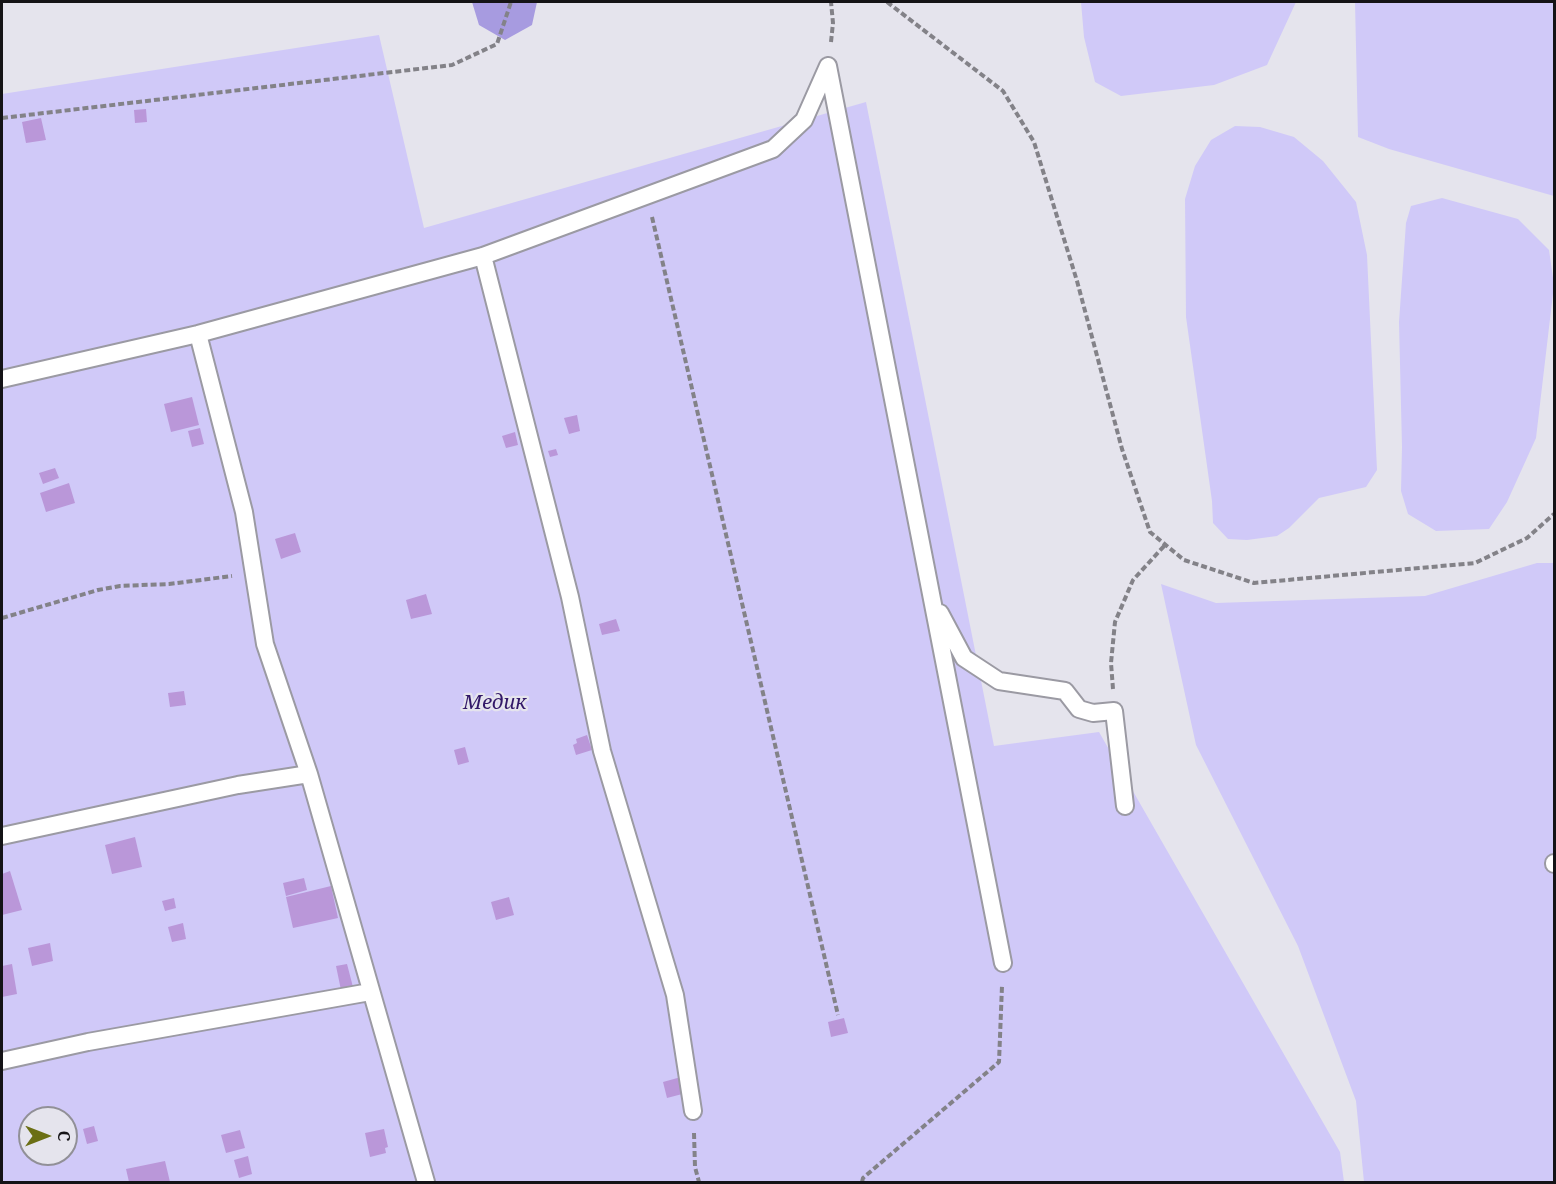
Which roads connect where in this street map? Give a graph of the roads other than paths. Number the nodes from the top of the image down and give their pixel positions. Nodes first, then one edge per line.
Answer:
1 (483, 256) junction
2 (198, 334) junction
3 (2, 379) edge
4 (931, 597) junction
5 (309, 774) junction
6 (1125, 806) dead end
7 (2, 836) edge
8 (1003, 963) road end
9 (370, 992) junction
10 (2, 1061) edge
11 (693, 1111) road end
12 (426, 1182) edge

1 - 2 lane
1 - 4 lane
1 - 11 lane
2 - 3 lane
2 - 5 lane
4 - 6 lane
4 - 8 lane
5 - 7 lane
5 - 9 lane
9 - 10 lane
9 - 12 lane

